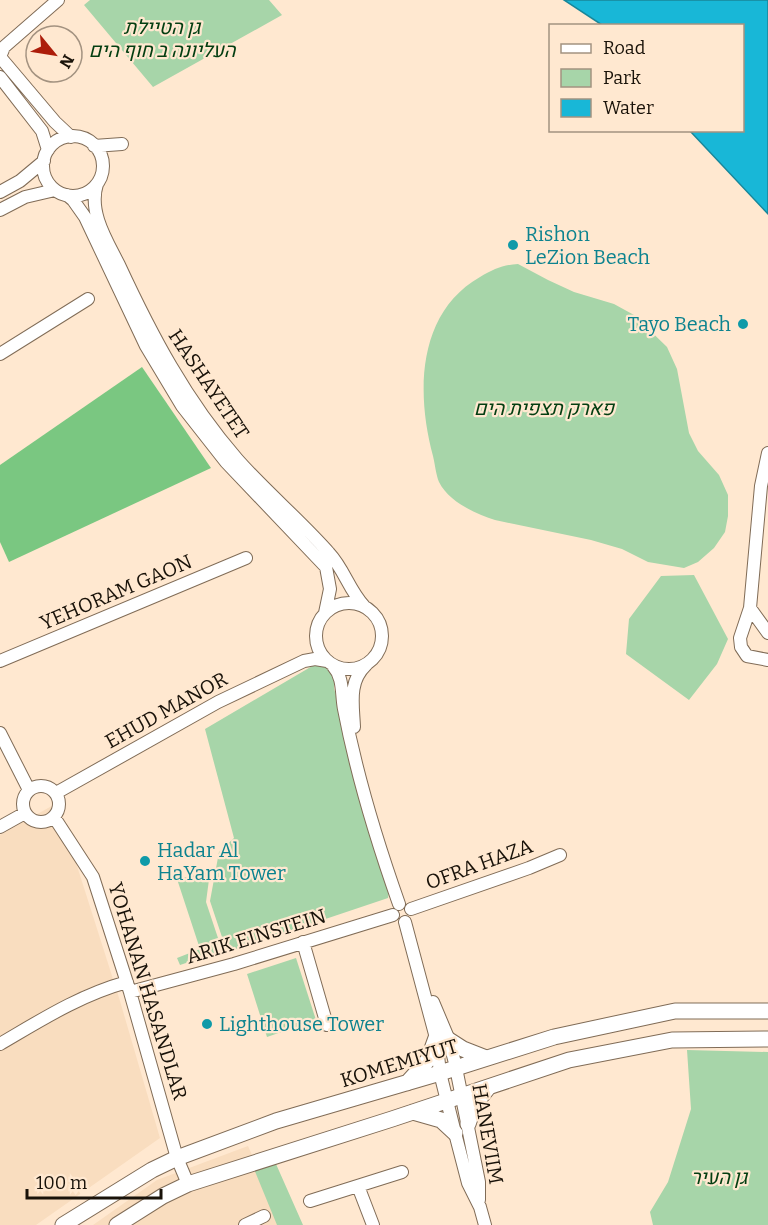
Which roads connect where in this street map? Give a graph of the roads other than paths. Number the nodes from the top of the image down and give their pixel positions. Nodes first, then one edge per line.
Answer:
1 (58, 0) edge
2 (4, 44) edge
3 (0, 57) edge
4 (0, 77) edge
5 (71, 137) junction
6 (94, 146) junction
7 (46, 155) junction
8 (102, 160) junction
9 (97, 184) junction
10 (55, 190) junction
11 (0, 192) edge
12 (67, 195) junction
13 (0, 210) edge
14 (88, 299) dead end
15 (0, 354) edge
16 (768, 453) edge
17 (246, 558) dead end
18 (364, 606) junction
19 (750, 608) junction
20 (325, 613) junction
21 (768, 633) edge
22 (315, 635) junction
23 (741, 637) junction
24 (768, 660) edge
25 (0, 661) edge
26 (296, 664) junction
27 (330, 664) junction
28 (368, 664) junction
29 (0, 733) edge
30 (355, 764) junction
31 (29, 790) junction
32 (56, 793) junction
33 (25, 813) junction
34 (54, 817) junction
35 (0, 827) edge
36 (560, 855) dead end
37 (401, 909) junction
38 (303, 942) junction
39 (128, 987) junction
40 (768, 1011) edge
41 (327, 1025) dead end
42 (442, 1039) junction
43 (768, 1039) edge
44 (0, 1044) edge
45 (486, 1058) junction
46 (456, 1068) junction
47 (441, 1073) junction
48 (407, 1083) junction
49 (489, 1087) junction
50 (455, 1098) junction
51 (413, 1112) junction
52 (468, 1124) junction
53 (455, 1133) junction
54 (177, 1158) junction
55 (402, 1172) dead end
56 (189, 1184) junction
57 (358, 1186) junction
58 (310, 1201) dead end
59 (480, 1207) junction
60 (264, 1216) dead end
61 (63, 1225) edge
62 (117, 1225) edge
63 (245, 1225) edge
64 (373, 1225) edge
65 (485, 1225) edge

1 - 2 street
2 - 3 street
3 - 5 street
4 - 7 street
5 - 6 street
5 - 7 street
6 - 8 street
6 - 8 street
7 - 10 street
7 - 11 street
8 - 9 street
9 - 12 street
9 - 18 street, HASHAYETET
10 - 12 street
10 - 13 street
12 - 20 street, HASHAYETET
14 - 15 street
16 - 19 street
17 - 25 street, YEHORAM GAON
18 - 20 street
18 - 28 street
19 - 21 street
19 - 23 street
20 - 22 street
21 - 23 street
22 - 26 street, EHUD MANOR
22 - 27 street
23 - 24 street
26 - 27 street, EHUD MANOR
26 - 32 street, EHUD MANOR
27 - 28 street
27 - 30 street
28 - 30 street
29 - 31 street
30 - 37 street
31 - 32 street
31 - 33 street
32 - 34 street
33 - 34 street
33 - 35 street
34 - 39 street, YOHANAN HASANDLAR
36 - 37 street, OFRA HAZA
37 - 38 street, ARIK EINSTEIN
37 - 42 street
38 - 39 street, ARIK EINSTEIN
38 - 41 street
39 - 44 street, ARIK EINSTEIN
39 - 54 street, YOHANAN HASANDLAR
40 - 45 main road, KOMEMIYUT
42 - 45 main road
42 - 46 street, HANEVIIM
42 - 47 street
42 - 48 main road
43 - 49 main road
45 - 46 main road, KOMEMIYUT
46 - 47 main road, KOMEMIYUT
46 - 50 street, HANEVIIM
47 - 48 main road, KOMEMIYUT
47 - 50 street
48 - 54 main road, KOMEMIYUT
49 - 50 main road
49 - 52 main road
50 - 51 main road
50 - 52 street, HANEVIIM
50 - 53 street, HANEVIIM
51 - 53 main road
51 - 56 main road
52 - 59 street, HANEVIIM
53 - 59 street, HANEVIIM
54 - 56 street, YOHANAN HASANDLAR
54 - 61 main road, KOMEMIYUT
55 - 57 street
56 - 62 main road
57 - 58 street
57 - 64 street
59 - 65 street, HANEVIIM
60 - 63 street

